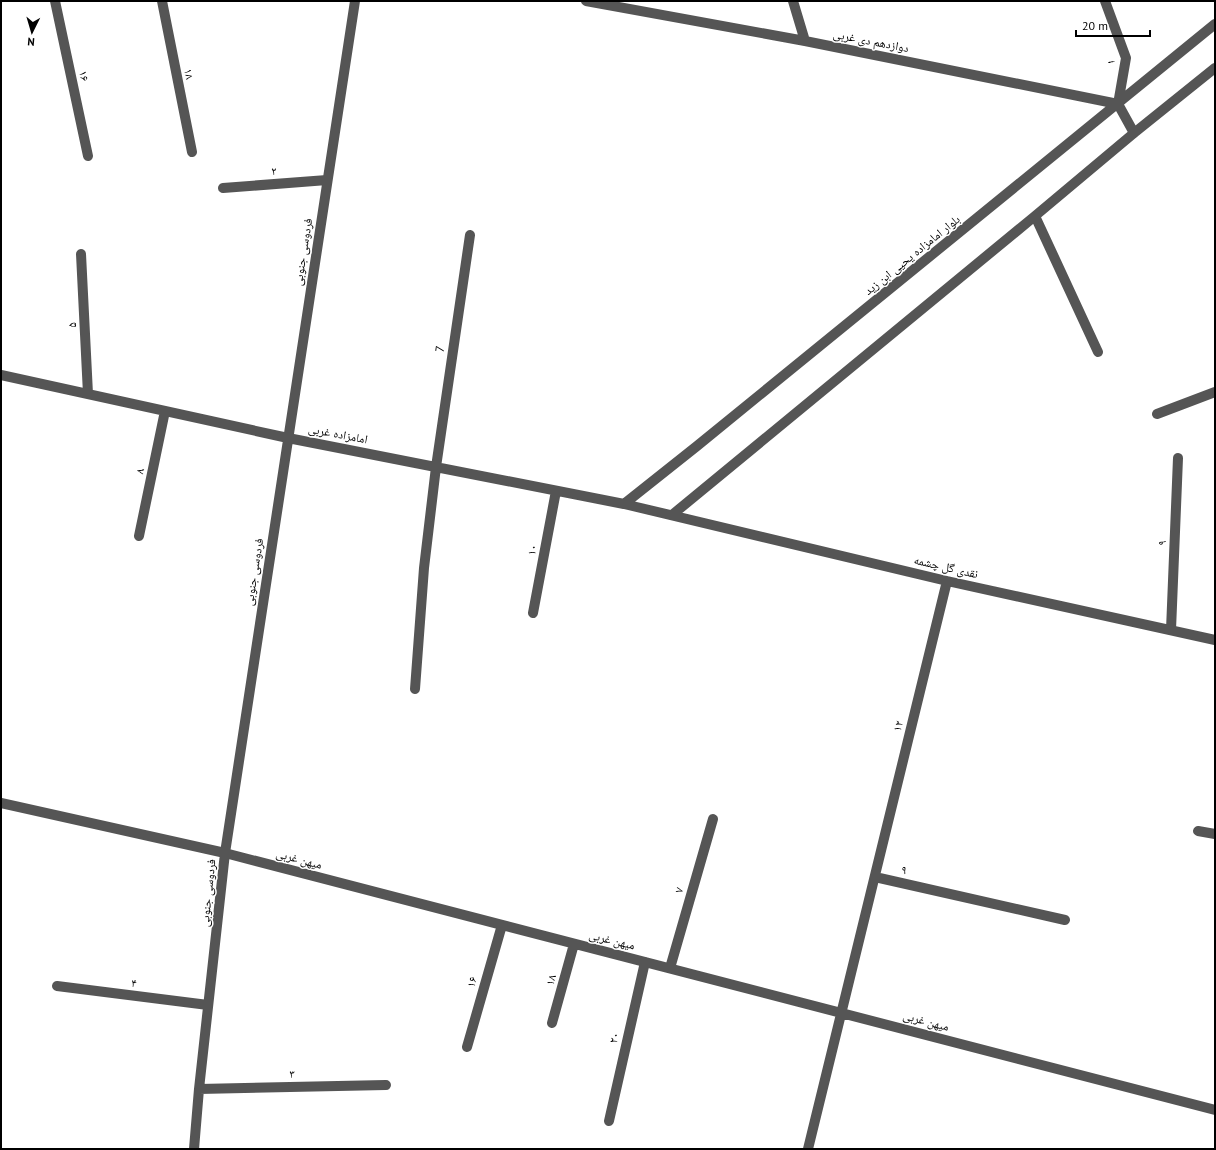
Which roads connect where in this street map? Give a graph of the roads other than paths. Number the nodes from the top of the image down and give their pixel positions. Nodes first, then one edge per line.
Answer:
1 (55, 1) edge
2 (162, 1) edge
3 (355, 1) edge
4 (586, 1) edge
5 (793, 1) edge
6 (1105, 1) edge
7 (1215, 24) edge
8 (806, 41) junction
9 (1215, 68) edge
10 (1118, 104) junction
11 (1134, 133) junction
12 (192, 152) dead end
13 (88, 156) dead end
14 (327, 180) junction
15 (223, 188) dead end
16 (1035, 216) junction
17 (470, 235) dead end
18 (81, 254) dead end
19 (1098, 352) dead end
20 (1, 375) edge
21 (1215, 392) edge
22 (88, 394) junction
23 (165, 411) junction
24 (1157, 414) dead end
25 (288, 438) junction
26 (1178, 458) dead end
27 (436, 467) junction
28 (556, 491) junction
29 (624, 504) junction
30 (672, 515) junction
31 (140, 536) dead end
32 (947, 581) junction
33 (533, 614) dead end
34 (1171, 630) junction
35 (1215, 640) edge
36 (415, 689) dead end
37 (1, 803) edge
38 (713, 818) dead end
39 (1198, 831) dead end
40 (1215, 834) edge
41 (225, 853) junction
42 (875, 877) junction
43 (1065, 920) dead end
44 (502, 925) junction
45 (574, 944) junction
46 (644, 962) junction
47 (670, 968) junction
48 (57, 986) dead end
49 (208, 1005) junction
50 (842, 1013) junction
51 (552, 1023) dead end
52 (467, 1047) dead end
53 (386, 1085) dead end
54 (199, 1089) junction
55 (1215, 1110) edge
56 (609, 1121) dead end
57 (194, 1149) edge
58 (808, 1149) edge

1 - 13 street, ۱۶
2 - 12 street, ۱۸
3 - 14 street, فردوسی جنوبی
4 - 8 street, دوازدهم دی غربی
5 - 8 street
6 - 10 street, ۱
7 - 10 street, بلوار امامزاده یحیی ابن زید
8 - 10 street, دوازدهم دی غربی
9 - 11 street
10 - 11 street
10 - 29 street, بلوار امامزاده یحیی ابن زید
11 - 16 street
14 - 15 street, ۲
14 - 25 street, فردوسی جنوبی
16 - 19 street
16 - 30 street
17 - 27 street, 7
18 - 22 street, ۵
20 - 22 street, امامزاده غربی
21 - 24 street
22 - 23 street, امامزاده غربی
23 - 25 street, امامزاده غربی
23 - 31 street, ۸
25 - 27 street, امامزاده غربی
25 - 41 street, فردوسی جنوبی
26 - 34 street, ۹
27 - 28 street, امامزاده غربی
27 - 36 street, 7
28 - 29 street, امامزاده غربی
28 - 33 street, ۱۰
29 - 30 street, امامزاده غربی
30 - 32 street, نقدی گل چشمه
32 - 34 street, نقدی گل چشمه
32 - 42 street, ۱۲
34 - 35 street, نقدی گل چشمه
37 - 41 street, میهن غربی
38 - 47 street, ۷
39 - 40 street
41 - 44 street, میهن غربی
41 - 49 street, فردوسی جنوبی
42 - 43 street, ۹
42 - 50 street
44 - 45 street, میهن غربی
44 - 52 street, ۱۶
45 - 46 street, میهن غربی
45 - 51 street, ۱۸
46 - 47 street, میهن غربی
46 - 56 street, ۲۰
47 - 50 street, میهن غربی
48 - 49 street, ۴
49 - 54 street, فردوسی جنوبی
50 - 55 street, میهن غربی
50 - 58 street
53 - 54 street, ۳
54 - 57 street, فردوسی جنوبی

